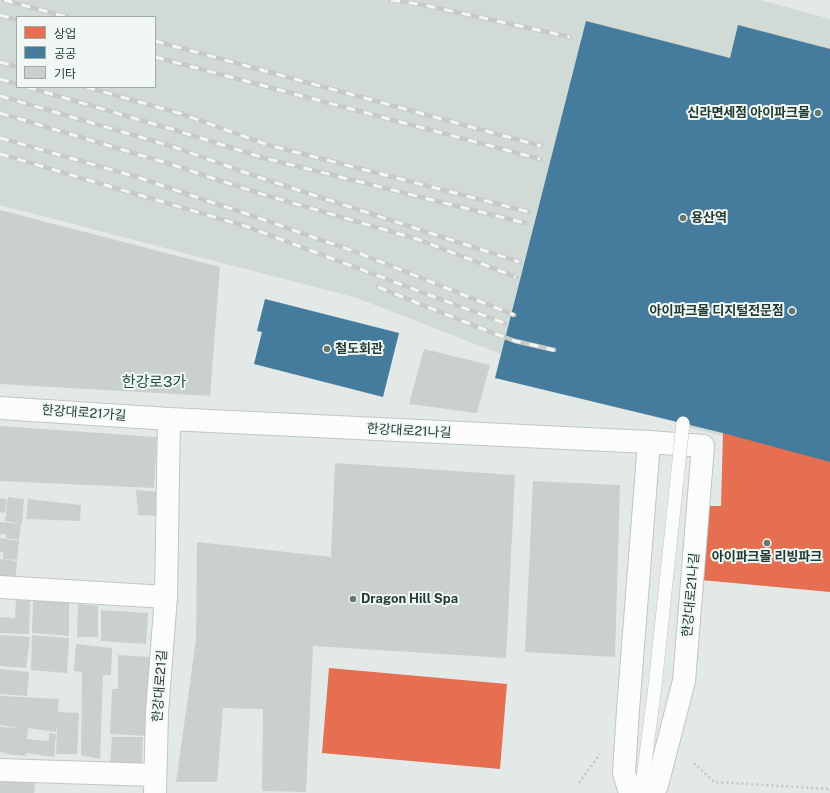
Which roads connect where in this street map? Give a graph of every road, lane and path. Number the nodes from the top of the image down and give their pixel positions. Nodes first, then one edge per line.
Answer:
1 (0, 408) edge
2 (169, 419) junction
3 (683, 424) dead end
4 (649, 442) junction
5 (0, 587) edge
6 (166, 597) junction
7 (600, 754) dead end
8 (694, 763) dead end
9 (0, 770) edge
10 (578, 783) dead end
11 (155, 784) edge
12 (830, 789) edge
13 (630, 793) edge
14 (640, 793) edge
15 (653, 793) edge

1 - 2 street, 한강대로21가길
2 - 4 street, 한강대로21나길
2 - 6 street, 한강대로21길
3 - 14 lane, bridge
4 - 13 street
4 - 15 street, 한강대로21나길
5 - 6 street
6 - 11 street, 한강대로21길
7 - 10 path
8 - 12 path
9 - 11 street, 한강대로21길

